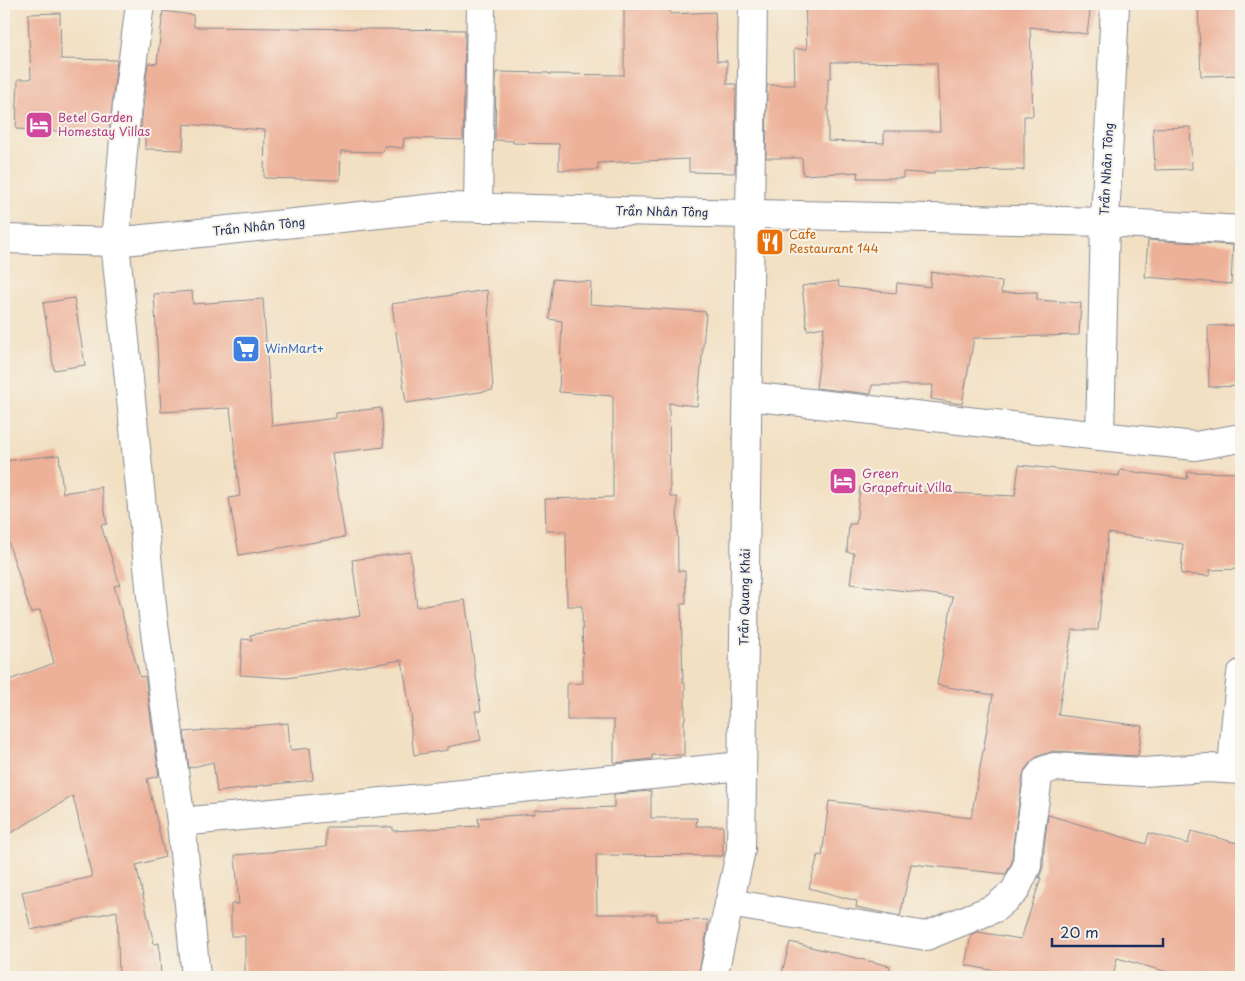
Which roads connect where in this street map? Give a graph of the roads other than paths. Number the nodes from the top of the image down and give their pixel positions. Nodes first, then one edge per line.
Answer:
1 (140, 4) edge
2 (481, 4) edge
3 (753, 4) edge
4 (1115, 4) edge
5 (478, 208) junction
6 (750, 214) junction
7 (1105, 222) junction
8 (1241, 230) edge
9 (4, 239) edge
10 (115, 242) junction
11 (748, 396) junction
12 (1100, 436) junction
13 (1241, 438) edge
14 (1241, 674) edge
15 (742, 766) junction
16 (1237, 770) edge
17 (181, 822) junction
18 (729, 903) junction
19 (196, 977) edge
20 (713, 977) edge

1 - 10 street
2 - 5 street
3 - 6 street, Trần Quang Khải
4 - 7 street, Trần Nhân Tông
5 - 6 street, Trần Nhân Tông
5 - 10 street, Trần Nhân Tông
6 - 7 street, Trần Nhân Tông
6 - 11 street, Trần Quang Khải
7 - 8 street
7 - 12 street
9 - 10 street, Trần Nhân Tông
10 - 17 street
11 - 12 street
11 - 15 street, Trần Quang Khải
12 - 13 street
14 - 16 street
15 - 17 street
15 - 18 street, Trần Quang Khải
16 - 18 street
17 - 19 street
18 - 20 street, Trần Quang Khải

